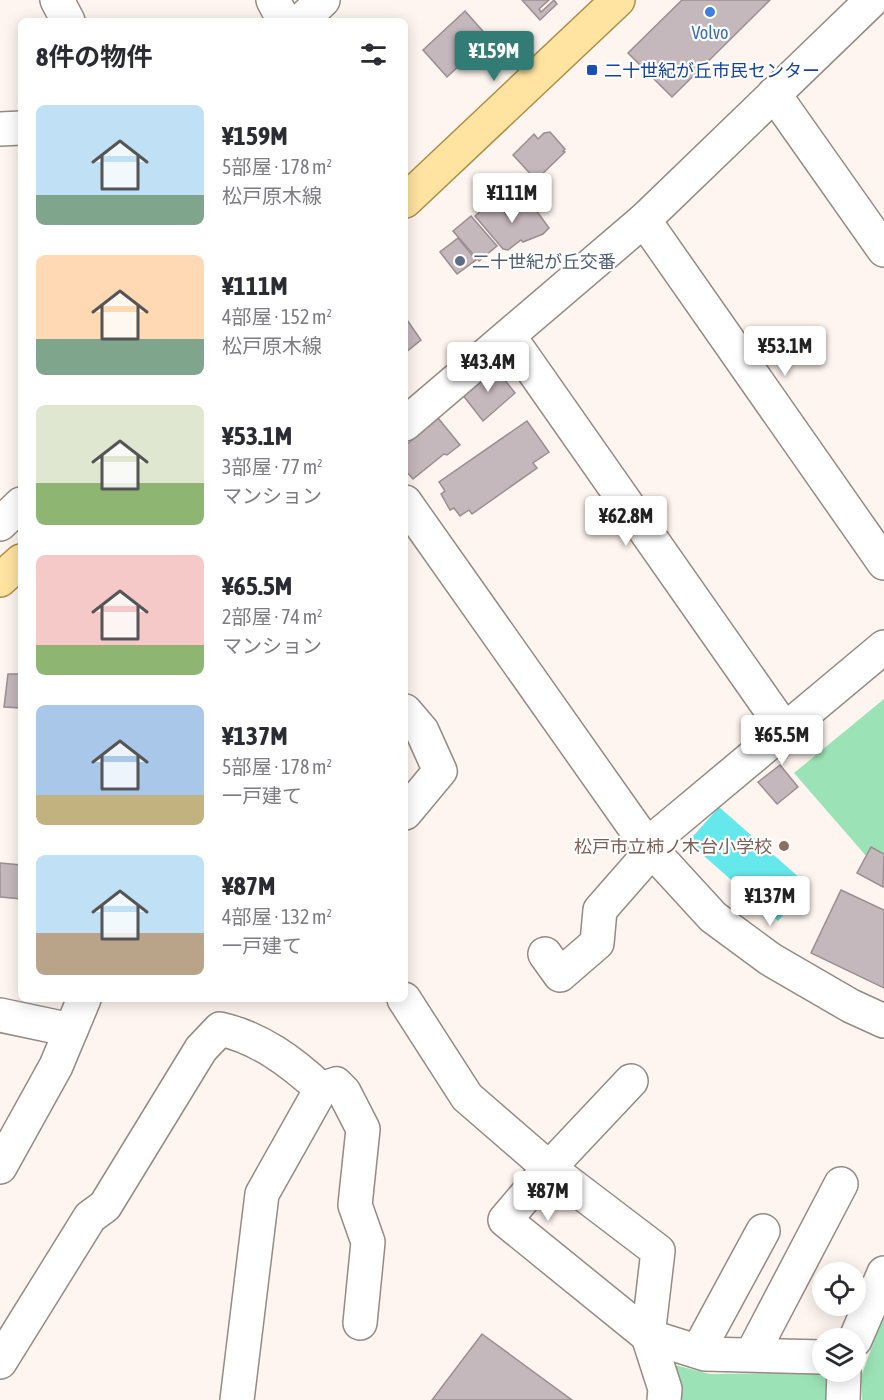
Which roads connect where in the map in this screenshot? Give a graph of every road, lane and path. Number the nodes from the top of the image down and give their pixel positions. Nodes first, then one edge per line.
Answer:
1 (57, 0) edge
2 (273, 0) edge
3 (323, 0) edge
4 (618, 0) edge
5 (872, 0) edge
6 (66, 18) edge
7 (282, 18) edge
8 (304, 18) edge
9 (774, 94) junction
10 (18, 128) edge
11 (0, 129) edge
12 (408, 198) edge
13 (644, 220) junction
14 (884, 250) edge
15 (509, 336) junction
16 (408, 421) edge
17 (408, 506) edge
18 (18, 507) edge
19 (0, 524) edge
20 (884, 563) edge
21 (18, 564) edge
22 (0, 580) edge
23 (884, 648) edge
24 (408, 715) edge
25 (785, 730) junction
26 (408, 809) edge
27 (647, 845) junction
28 (545, 954) dead end
29 (83, 1002) edge
30 (406, 1002) edge
31 (0, 1015) edge
32 (884, 1021) edge
33 (71, 1030) junction
34 (630, 1081) dead end
35 (321, 1089) junction
36 (3, 1155) edge
37 (549, 1168) junction
38 (841, 1184) dead end
39 (763, 1232) dead end
40 (884, 1273) edge
41 (360, 1323) dead end
42 (860, 1328) edge
43 (648, 1336) junction
44 (698, 1351) junction
45 (752, 1354) junction
46 (812, 1357) edge
47 (0, 1362) edge
48 (844, 1382) edge
49 (237, 1400) edge
50 (664, 1400) edge
51 (843, 1400) edge

1 - 6 street
2 - 7 street
3 - 8 street
4 - 12 main road
5 - 9 street
9 - 13 street
9 - 14 street
10 - 11 street
13 - 15 street
13 - 20 street
15 - 16 street
15 - 25 street
17 - 27 street
18 - 19 street
21 - 22 main road
23 - 25 street
24 - 26 street
25 - 27 street
27 - 28 street
27 - 32 street
29 - 33 street
30 - 37 street
31 - 33 street
33 - 36 street
34 - 37 street
35 - 41 street
35 - 47 street
35 - 49 street
37 - 43 street
37 - 43 street
38 - 45 street
39 - 44 street
40 - 42 street
43 - 44 street
43 - 50 street
44 - 45 street
45 - 46 street
48 - 51 street

